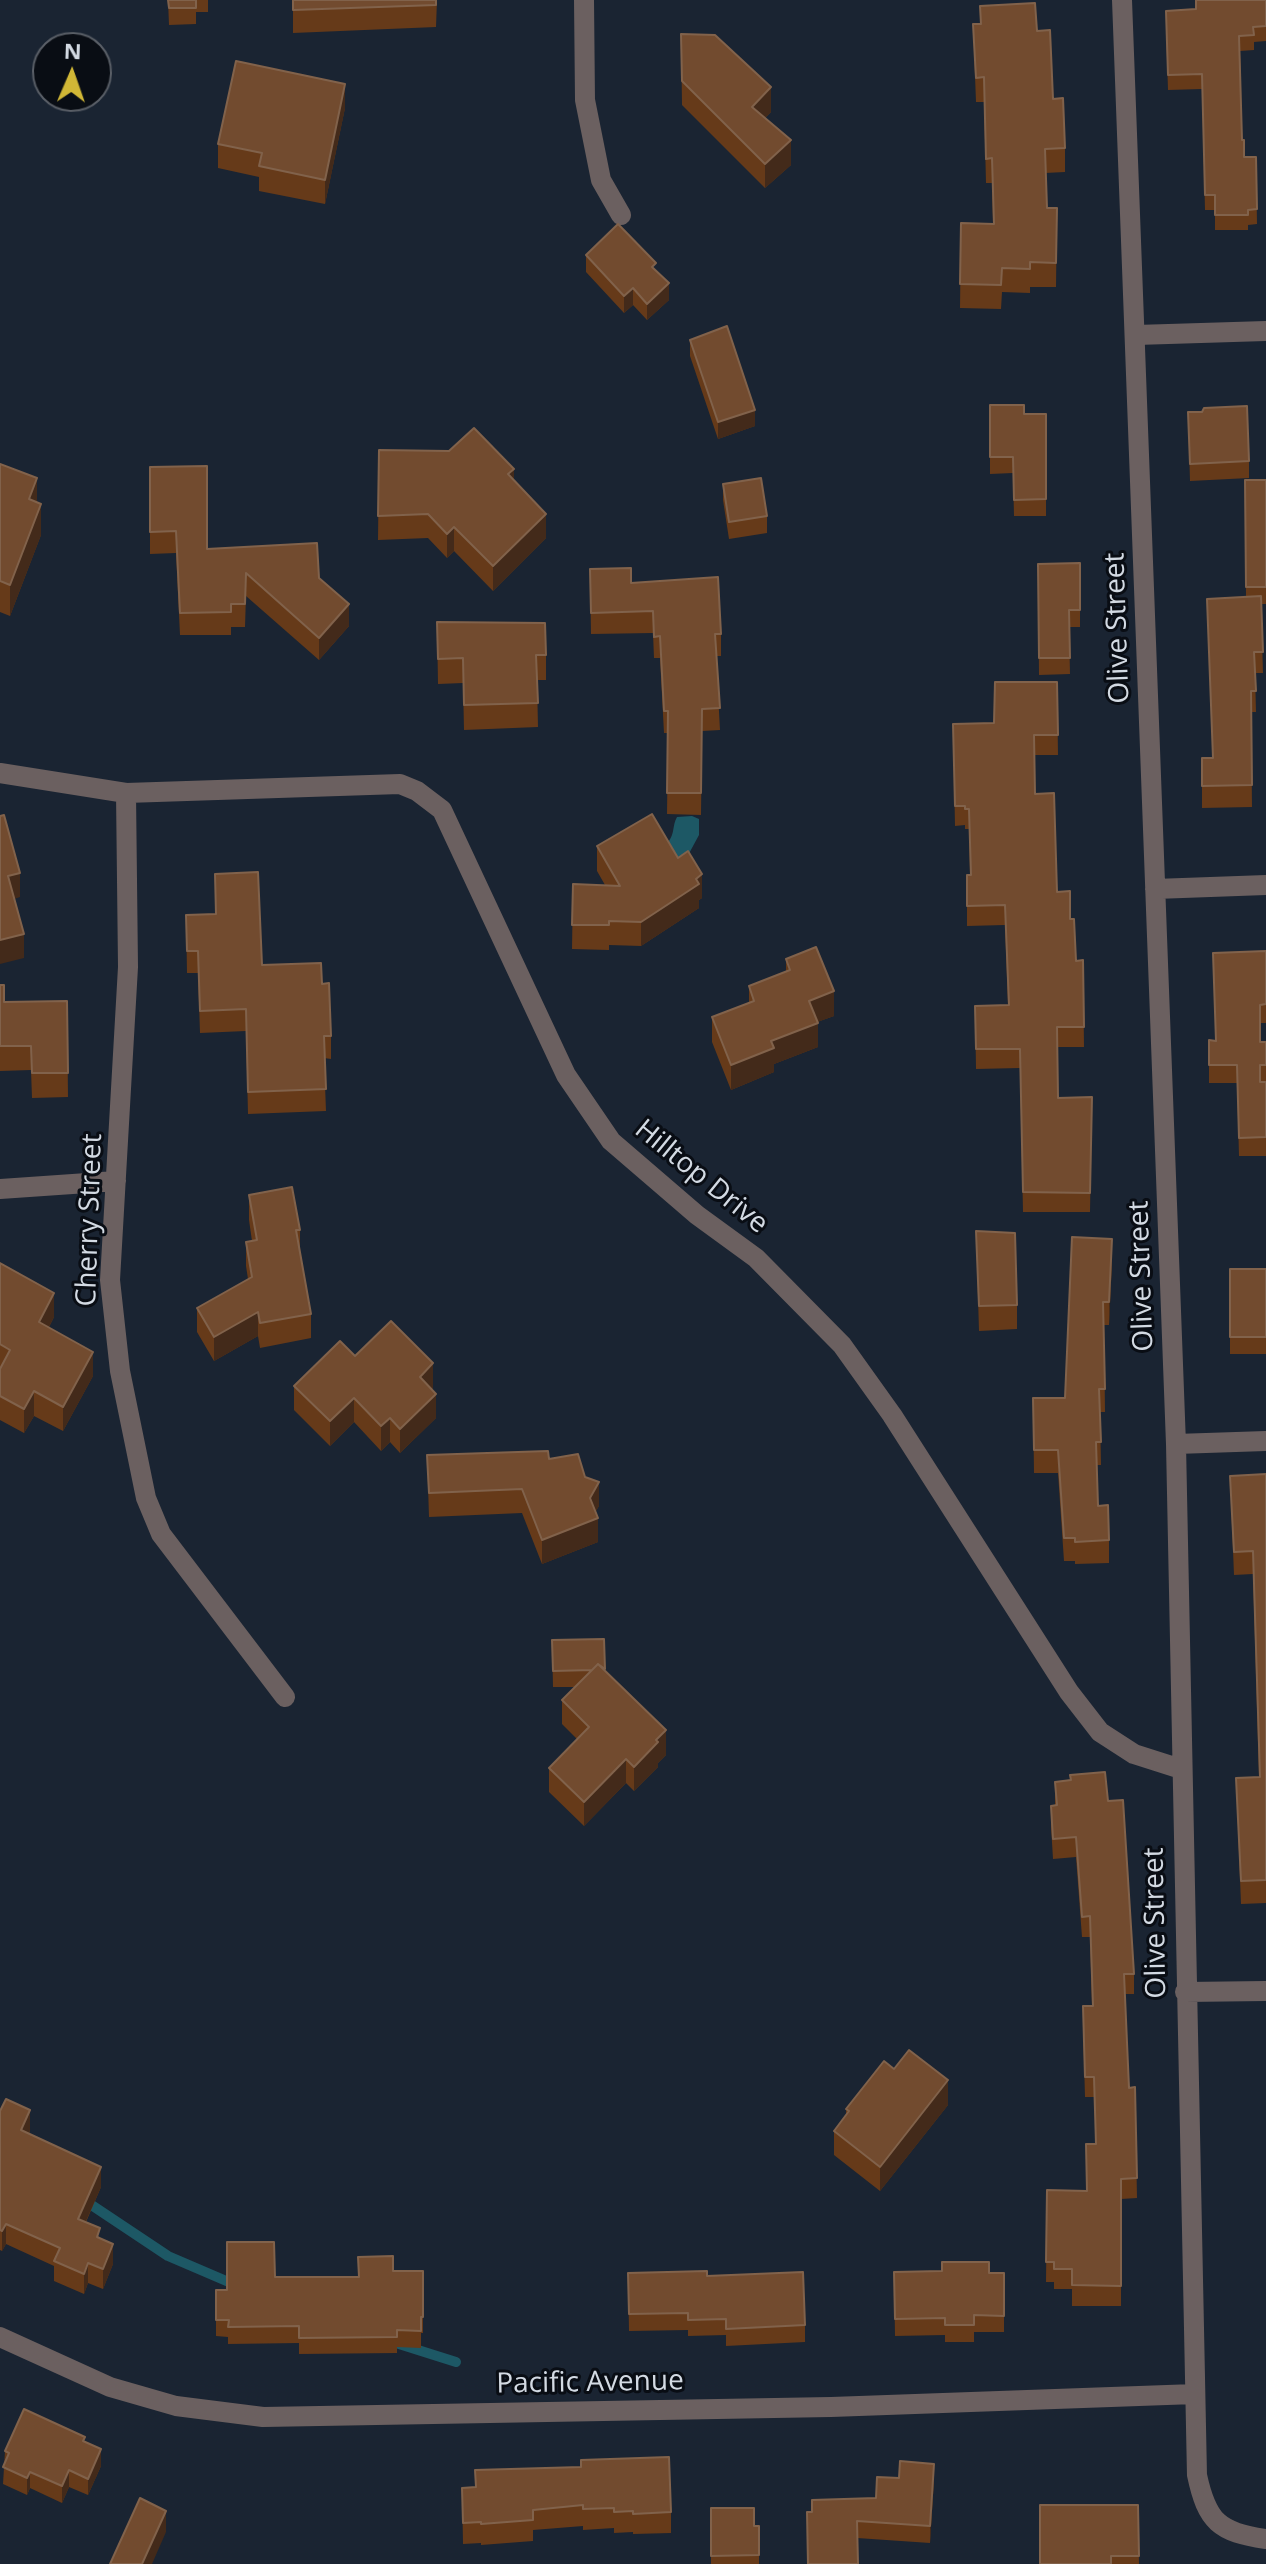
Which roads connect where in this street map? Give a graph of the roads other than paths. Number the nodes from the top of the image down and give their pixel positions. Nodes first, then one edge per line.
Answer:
1 (584, 0) edge
2 (1122, 0) edge
3 (621, 215) dead end
4 (1266, 331) edge
5 (1136, 335) junction
6 (0, 773) edge
7 (126, 793) junction
8 (1266, 885) edge
9 (1155, 889) junction
10 (116, 1181) junction
11 (0, 1189) edge
12 (1266, 1441) edge
13 (1176, 1444) junction
14 (285, 1697) dead end
15 (1181, 1769) junction
16 (1266, 1991) edge
17 (1185, 1992) junction
18 (0, 2337) edge
19 (1195, 2394) junction
20 (1266, 2539) edge

1 - 3 street
2 - 5 street, Olive Street
4 - 5 street
5 - 9 street, Olive Street
6 - 7 street, Hilltop Drive
7 - 10 street, Cherry Street
7 - 15 street, Hilltop Drive
8 - 9 street
9 - 13 street, Olive Street
10 - 11 street
10 - 14 street, Cherry Street
12 - 13 street
13 - 15 street, Olive Street
15 - 17 street, Olive Street
16 - 17 street
17 - 19 street, Olive Street
18 - 19 street, Pacific Avenue
19 - 20 street, Olive Street

